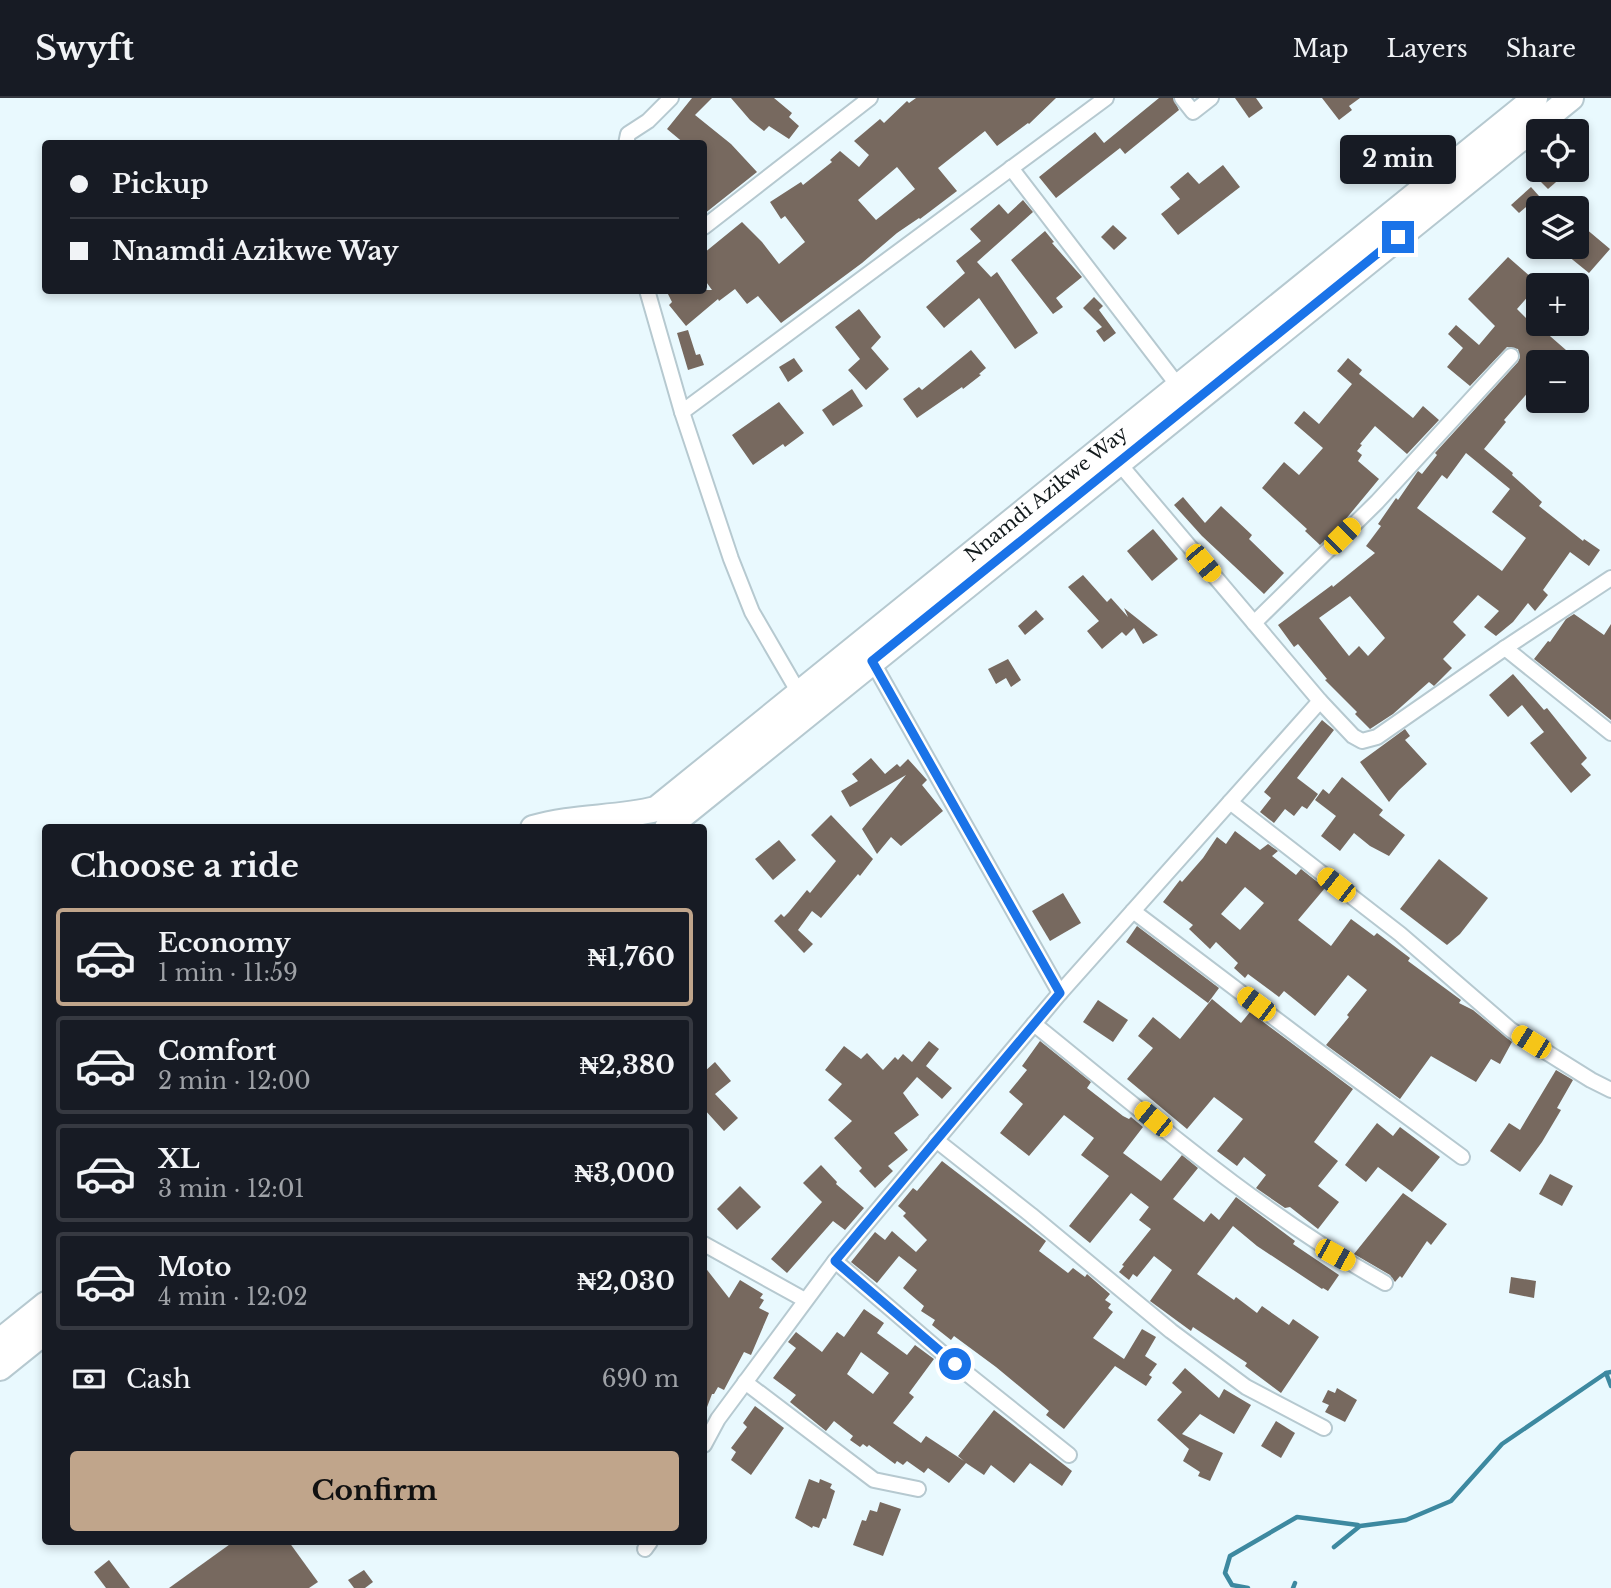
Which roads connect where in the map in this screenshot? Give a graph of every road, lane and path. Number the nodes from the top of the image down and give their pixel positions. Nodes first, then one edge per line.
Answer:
1 (671, 98) edge
2 (870, 98) edge
3 (1106, 98) edge
4 (1182, 98) edge
5 (1211, 98) edge
6 (1535, 98) edge
7 (1571, 98) edge
8 (627, 140) edge
9 (1011, 167) junction
10 (707, 225) edge
11 (648, 294) edge
12 (1511, 356) dead end
13 (1179, 387) junction
14 (681, 412) junction
15 (1118, 462) junction
16 (1611, 578) edge
17 (1254, 623) junction
18 (1505, 648) junction
19 (872, 661) junction
20 (799, 693) junction
21 (1320, 701) junction
22 (1611, 733) edge
23 (1230, 802) junction
24 (546, 824) edge
25 (672, 824) edge
26 (1133, 911) junction
27 (1060, 993) junction
28 (1034, 1024) junction
29 (1611, 1090) edge
30 (936, 1140) junction
31 (1462, 1157) dead end
32 (707, 1246) edge
33 (835, 1261) junction
34 (1385, 1283) dead end
35 (805, 1300) junction
36 (42, 1307) edge
37 (42, 1334) edge
38 (0, 1341) edge
39 (0, 1368) edge
40 (745, 1382) junction
41 (711, 1417) edge
42 (1324, 1428) dead end
43 (1069, 1455) dead end
44 (918, 1489) dead end

1 - 8 street
2 - 10 street
3 - 9 street
4 - 5 street
6 - 13 highway, Nnamdi Azikwe Way
7 - 15 highway, Nnamdi Azikwe Way
9 - 13 street
9 - 14 street
11 - 14 street
12 - 17 street
13 - 20 highway, Nnamdi Azikwe Way
14 - 20 street
15 - 17 street
15 - 19 highway, Nnamdi Azikwe Way
16 - 18 street
17 - 21 street
18 - 21 street
18 - 22 street
19 - 25 highway, Nnamdi Azikwe Way
19 - 27 street
20 - 24 highway, Nnamdi Azikwe Way
21 - 23 street
23 - 26 street
23 - 29 street
26 - 27 street
26 - 31 street
27 - 28 street
28 - 30 street
28 - 34 street
30 - 33 street
30 - 42 street
32 - 35 street
33 - 35 street
33 - 43 street
35 - 40 street
36 - 38 highway
37 - 39 highway
40 - 41 street
40 - 44 street

